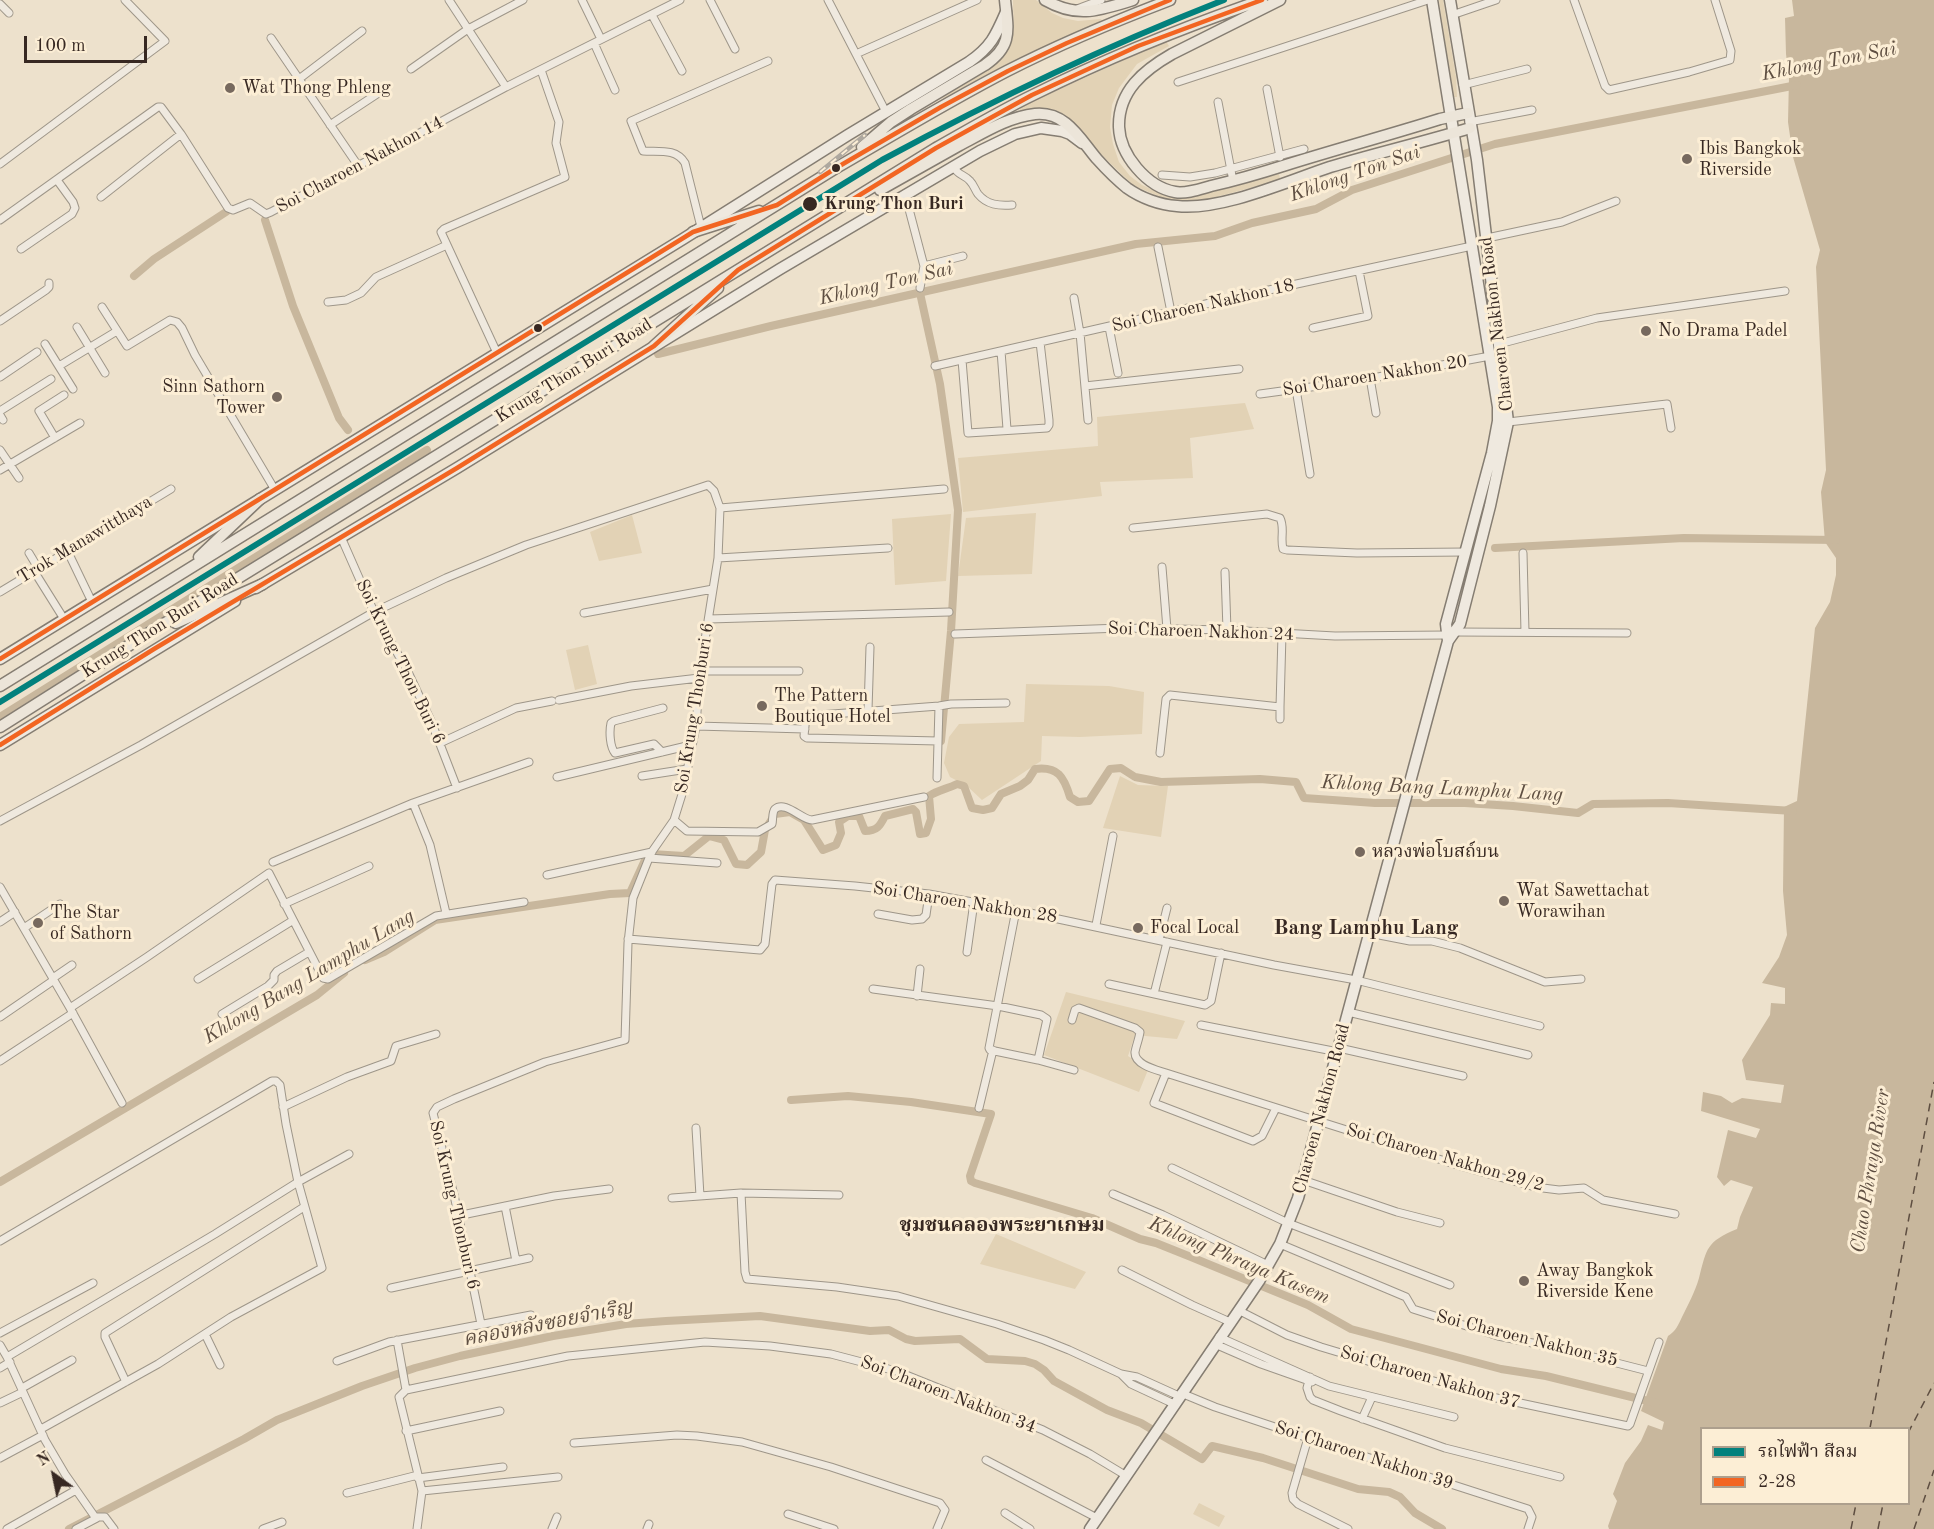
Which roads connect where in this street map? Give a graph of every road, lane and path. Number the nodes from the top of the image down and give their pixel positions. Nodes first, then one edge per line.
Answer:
1 (126, 0) edge
2 (449, 0) edge
3 (523, 0) edge
4 (582, 0) edge
5 (680, 0) edge
6 (710, 0) edge
7 (828, 0) edge
8 (977, 0) edge
9 (1046, 0) edge
10 (1101, 0) edge
11 (1133, 0) edge
12 (1170, 0) edge
13 (1262, 0) edge
14 (1280, 0) edge
15 (1430, 0) edge
16 (1450, 0) edge
17 (1496, 0) edge
18 (1574, 0) edge
19 (1715, 0) edge
20 (0, 4) edge
21 (1006, 6) edge
22 (1071, 11) junction
23 (9, 13) dead end
24 (652, 15) junction
25 (1452, 15) junction
26 (468, 29) junction
27 (362, 31) dead end
28 (271, 38) dead end
29 (597, 41) junction
30 (735, 49) dead end
31 (856, 54) junction
32 (768, 61) dead end
33 (411, 69) dead end
34 (1527, 69) dead end
35 (541, 70) junction
36 (682, 71) dead end
37 (299, 79) junction
38 (1178, 82) dead end
39 (1463, 85) junction
40 (506, 87) junction
41 (1267, 89) dead end
42 (615, 90) dead end
43 (380, 92) dead end
44 (1218, 102) dead end
45 (1532, 110) dead end
46 (886, 112) junction
47 (1450, 116) junction
48 (1469, 121) junction
49 (330, 125) junction
50 (181, 134) junction
51 (1452, 134) junction
52 (1304, 149) dead end
53 (1096, 158) junction
54 (1283, 162) junction
55 (0, 164) edge
56 (953, 166) junction
57 (359, 167) junction
58 (836, 168) junction
59 (1231, 169) junction
60 (1162, 175) dead end
61 (57, 180) junction
62 (1233, 181) junction
63 (1290, 181) junction
64 (905, 194) junction
65 (100, 197) dead end
66 (1616, 201) dead end
67 (777, 205) junction
68 (1012, 206) dead end
69 (0, 220) edge
70 (697, 230) junction
71 (1487, 238) junction
72 (780, 244) junction
73 (447, 245) junction
74 (1472, 246) junction
75 (1158, 247) dead end
76 (21, 249) dead end
77 (963, 256) dead end
78 (924, 266) junction
79 (738, 270) junction
80 (1359, 271) junction
81 (49, 283) dead end
82 (920, 288) dead end
83 (1785, 291) dead end
84 (1074, 298) dead end
85 (327, 302) dead end
86 (102, 307) dead end
87 (1171, 312) junction
88 (0, 321) edge
89 (77, 327) dead end
90 (1109, 327) junction
91 (1313, 328) dead end
92 (117, 331) junction
93 (1080, 333) junction
94 (1040, 342) junction
95 (45, 344) dead end
96 (1499, 344) junction
97 (654, 346) junction
98 (90, 347) junction
99 (1001, 351) junction
100 (37, 352) dead end
101 (497, 353) junction
102 (1490, 356) junction
103 (962, 360) junction
104 (59, 366) junction
105 (935, 366) dead end
106 (1239, 369) dead end
107 (105, 373) dead end
108 (1118, 373) dead end
109 (0, 377) edge
110 (1370, 378) junction
111 (51, 379) dead end
112 (1085, 386) junction
113 (73, 389) dead end
114 (1296, 389) junction
115 (1260, 394) dead end
116 (64, 395) dead end
117 (0, 411) edge
118 (1376, 413) dead end
119 (1088, 420) dead end
120 (1508, 422) junction
121 (80, 423) dead end
122 (1671, 428) dead end
123 (1007, 429) junction
124 (55, 438) junction
125 (0, 450) edge
126 (10, 464) junction
127 (0, 470) edge
128 (1310, 474) dead end
129 (19, 477) dead end
130 (171, 489) dead end
131 (944, 489) dead end
132 (274, 490) junction
133 (260, 499) junction
134 (720, 508) junction
135 (1133, 528) dead end
136 (341, 537) junction
137 (888, 548) dead end
138 (67, 550) junction
139 (1466, 552) junction
140 (1523, 553) dead end
141 (28, 557) dead end
142 (718, 558) junction
143 (1162, 567) dead end
144 (36, 570) junction
145 (184, 572) junction
146 (1225, 572) dead end
147 (263, 584) junction
148 (712, 589) junction
149 (0, 592) edge
150 (92, 602) junction
151 (374, 612) junction
152 (949, 612) dead end
153 (584, 613) dead end
154 (64, 619) junction
155 (710, 619) junction
156 (1167, 629) junction
157 (1227, 630) junction
158 (1525, 632) junction
159 (1627, 633) dead end
160 (955, 634) dead end
161 (1282, 634) junction
162 (1450, 636) junction
163 (135, 641) junction
164 (870, 647) dead end
165 (53, 654) junction
166 (0, 659) edge
167 (800, 671) dead end
168 (699, 674) junction
169 (0, 678) edge
170 (0, 687) edge
171 (1006, 703) dead end
172 (939, 706) junction
173 (1280, 707) junction
174 (663, 708) dead end
175 (868, 710) junction
176 (1280, 719) dead end
177 (696, 726) junction
178 (0, 727) edge
179 (805, 729) junction
180 (938, 741) junction
181 (440, 743) junction
182 (0, 745) edge
183 (692, 745) junction
184 (662, 752) junction
185 (1160, 753) dead end
186 (529, 762) dead end
187 (687, 769) junction
188 (642, 776) dead end
189 (557, 777) dead end
190 (937, 778) dead end
191 (457, 788) junction
192 (924, 797) dead end
193 (413, 803) junction
194 (674, 820) junction
195 (0, 821) edge
196 (1113, 836) dead end
197 (650, 855) junction
198 (273, 862) dead end
199 (717, 862) dead end
200 (369, 866) dead end
201 (547, 875) dead end
202 (0, 887) edge
203 (929, 894) junction
204 (524, 902) dead end
205 (974, 902) junction
206 (60, 904) dead end
207 (284, 904) junction
208 (1167, 908) dead end
209 (1017, 910) junction
210 (15, 912) junction
211 (446, 913) junction
212 (878, 914) dead end
213 (292, 921) junction
214 (0, 922) edge
215 (1096, 925) junction
216 (24, 928) junction
217 (1369, 933) junction
218 (628, 939) junction
219 (1159, 940) junction
220 (1167, 942) junction
221 (309, 952) junction
222 (967, 952) dead end
223 (1221, 953) junction
224 (72, 965) dead end
225 (920, 969) dead end
226 (53, 979) junction
227 (198, 979) dead end
228 (1581, 979) dead end
229 (1356, 980) junction
230 (1109, 984) dead end
231 (873, 989) dead end
232 (1154, 994) junction
233 (917, 996) junction
234 (998, 1006) junction
235 (71, 1011) junction
236 (1348, 1012) junction
237 (222, 1014) dead end
238 (0, 1017) edge
239 (1072, 1020) dead end
240 (1201, 1025) dead end
241 (1540, 1026) dead end
242 (436, 1034) dead end
243 (993, 1050) junction
244 (1338, 1050) junction
245 (1528, 1055) dead end
246 (1038, 1059) junction
247 (0, 1061) edge
248 (1074, 1070) dead end
249 (1166, 1073) junction
250 (1463, 1076) dead end
251 (122, 1103) dead end
252 (283, 1107) junction
253 (979, 1108) dead end
254 (1276, 1108) junction
255 (1319, 1121) junction
256 (696, 1128) dead end
257 (349, 1155) dead end
258 (1172, 1168) dead end
259 (1303, 1180) junction
260 (298, 1182) junction
261 (609, 1190) dead end
262 (741, 1193) junction
263 (1113, 1194) dead end
264 (839, 1195) dead end
265 (700, 1196) junction
266 (672, 1198) dead end
267 (506, 1206) junction
268 (304, 1207) junction
269 (1675, 1214) dead end
270 (458, 1216) junction
271 (1288, 1223) junction
272 (1440, 1223) dead end
273 (0, 1240) edge
274 (1280, 1244) junction
275 (529, 1258) dead end
276 (516, 1261) junction
277 (1268, 1265) junction
278 (470, 1270) junction
279 (1122, 1270) dead end
280 (93, 1283) dead end
281 (1450, 1285) dead end
282 (391, 1288) dead end
283 (1238, 1310) junction
284 (531, 1315) dead end
285 (1230, 1322) junction
286 (481, 1324) junction
287 (0, 1333) edge
288 (205, 1334) junction
289 (397, 1340) junction
290 (1217, 1340) junction
291 (1659, 1342) dead end
292 (0, 1346) edge
293 (8, 1360) junction
294 (72, 1360) dead end
295 (337, 1361) dead end
296 (220, 1365) dead end
297 (0, 1368) edge
298 (1648, 1371) junction
299 (1310, 1380) junction
300 (126, 1382) junction
301 (22, 1390) junction
302 (406, 1390) junction
303 (1372, 1396) junction
304 (1178, 1398) junction
305 (0, 1403) edge
306 (500, 1411) dead end
307 (1454, 1417) dead end
308 (1362, 1419) junction
309 (406, 1431) junction
310 (42, 1432) junction
311 (1308, 1438) junction
312 (574, 1443) dead end
313 (0, 1458) edge
314 (986, 1460) dead end
315 (503, 1467) dead end
316 (1125, 1475) junction
317 (418, 1477) junction
318 (558, 1477) dead end
319 (1560, 1477) dead end
320 (76, 1490) junction
321 (422, 1491) junction
322 (347, 1493) dead end
323 (1005, 1513) dead end
324 (788, 1514) dead end
325 (94, 1515) junction
326 (557, 1517) dead end
327 (1097, 1518) junction
328 (282, 1522) dead end
329 (272, 1527) edge
330 (7, 1529) edge
331 (76, 1529) edge
332 (114, 1529) edge
333 (263, 1529) edge
334 (417, 1529) edge
335 (552, 1529) edge
336 (834, 1529) edge
337 (937, 1529) edge
338 (1030, 1529) edge
339 (1090, 1529) edge
340 (1348, 1529) edge
341 (1528, 1529) edge

1 - 55 street
2 - 26 street
3 - 26 street
4 - 29 street
5 - 24 street, Soi Charoen Nakhon 14
6 - 30 street
7 - 31 street
8 - 31 street
9 - 22 main road
10 - 22 street
11 - 22 main road
12 - 58 main road, Krung Thon Buri Road
13 - 72 main road, Krung Thon Buri Road
14 - 62 main road
15 - 38 street
15 - 47 main road, Charoen Nakhon Road
16 - 25 main road, Charoen Nakhon Road
17 - 25 street
18 - 19 street
20 - 23 street
21 - 46 main road
21 - 58 main road
24 - 29 street, Soi Charoen Nakhon 14
24 - 36 street
25 - 39 main road, Charoen Nakhon Road
26 - 33 street
26 - 40 street
27 - 37 street
28 - 37 street
29 - 35 street, Soi Charoen Nakhon 14
29 - 42 street
31 - 46 street
32 - 70 street
34 - 39 street
35 - 40 street, Soi Charoen Nakhon 14
35 - 73 street
37 - 49 street
39 - 48 main road, Charoen Nakhon Road
40 - 57 street, Soi Charoen Nakhon 14
41 - 54 street
43 - 49 street
44 - 59 street
45 - 48 street
46 - 70 main road
47 - 48 main road
47 - 51 main road, Charoen Nakhon Road
47 - 54 main road
48 - 51 main road
48 - 71 main road, Charoen Nakhon Road
49 - 57 street
50 - 57 street, Soi Charoen Nakhon 14
50 - 61 street, Soi Charoen Nakhon 14
50 - 65 street
51 - 63 main road
51 - 74 main road, Charoen Nakhon Road
52 - 54 street
53 - 56 main road, Krung Thon Buri Road
53 - 63 main road
53 - 72 main road
54 - 59 street
54 - 62 main road
54 - 63 main road
56 - 64 main road, Krung Thon Buri Road
56 - 68 street
58 - 67 main road, Krung Thon Buri Road
59 - 60 street
59 - 62 street
61 - 69 street, Soi Charoen Nakhon 14
61 - 76 street
64 - 78 street
64 - 97 main road, Krung Thon Buri Road
66 - 71 street
67 - 70 main road
67 - 145 main road, Krung Thon Buri Road
70 - 101 main road
71 - 96 main road, Charoen Nakhon Road
72 - 79 main road, Krung Thon Buri Road
73 - 85 street
73 - 101 street
74 - 80 street, Soi Charoen Nakhon 18
74 - 102 main road, Charoen Nakhon Road
75 - 87 street
77 - 78 street
78 - 82 street
79 - 97 main road
79 - 163 main road, Krung Thon Buri Road
80 - 87 street, Soi Charoen Nakhon 18
80 - 91 street
81 - 88 street
83 - 96 street
84 - 93 street
86 - 92 street
87 - 90 street, Soi Charoen Nakhon 18
89 - 98 street
90 - 93 street, Soi Charoen Nakhon 18
90 - 108 street
92 - 98 street
92 - 132 street
93 - 94 street, Soi Charoen Nakhon 18
93 - 112 street
94 - 99 street, Soi Charoen Nakhon 18
94 - 123 street
95 - 104 street
96 - 120 main road, Charoen Nakhon Road
97 - 136 main road, Krung Thon Buri Road
98 - 104 street
98 - 107 street
99 - 103 street, Soi Charoen Nakhon 18
99 - 123 street
100 - 109 street
101 - 132 main road
102 - 110 street, Soi Charoen Nakhon 20
102 - 139 main road, Charoen Nakhon Road
103 - 105 street, Soi Charoen Nakhon 18
103 - 123 street
104 - 113 street
106 - 112 street
110 - 114 street, Soi Charoen Nakhon 20
110 - 118 street
111 - 117 street
112 - 119 street
114 - 115 street, Soi Charoen Nakhon 20
114 - 128 street
116 - 124 street
120 - 122 street
120 - 162 main road, Charoen Nakhon Road
121 - 124 street
124 - 126 street
125 - 126 street
126 - 127 street
126 - 129 street
130 - 138 street, Trok Manawitthaya
131 - 134 street
132 - 133 main road
133 - 145 main road
133 - 150 main road
134 - 142 street, Soi Krung Thonburi 6
134 - 151 street, Soi Krung Thonburi 6
135 - 139 street
136 - 147 main road, Krung Thon Buri Road
136 - 151 street, Soi Krung Thon Buri 6
137 - 142 street
138 - 144 street, Trok Manawitthaya
138 - 150 street
139 - 162 main road, Charoen Nakhon Road
140 - 158 street
141 - 144 street
142 - 148 street, Soi Krung Thonburi 6
143 - 156 street
144 - 149 street, Trok Manawitthaya
144 - 154 street
145 - 165 main road, Krung Thon Buri Road
146 - 157 street
147 - 163 main road
147 - 182 main road, Krung Thon Buri Road
148 - 153 street
148 - 155 street, Soi Krung Thonburi 6
150 - 154 main road
151 - 181 street, Soi Krung Thon Buri 6
151 - 195 street
152 - 155 street
154 - 166 main road
155 - 168 street, Soi Krung Thonburi 6
156 - 157 street, Soi Charoen Nakhon 24
156 - 160 street, Soi Charoen Nakhon 24
157 - 161 street, Soi Charoen Nakhon 24
158 - 159 street, Soi Charoen Nakhon 24
158 - 162 street, Soi Charoen Nakhon 24
161 - 162 street, Soi Charoen Nakhon 24
161 - 173 street
162 - 217 main road, Charoen Nakhon Road
163 - 178 main road, Krung Thon Buri Road
164 - 175 street
165 - 169 main road
165 - 170 main road, Krung Thon Buri Road
167 - 168 street
168 - 177 street, Soi Krung Thonburi 6
168 - 181 street
171 - 172 street
172 - 175 street
172 - 180 street
173 - 176 street
173 - 185 street
174 - 184 street
175 - 179 street
177 - 179 street
177 - 183 street, Soi Krung Thonburi 6
179 - 180 street
180 - 190 street
181 - 191 street, Soi Krung Thon Buri 6
183 - 184 street
183 - 187 street, Soi Krung Thonburi 6
184 - 189 street
186 - 191 street
187 - 188 street
187 - 194 street, Soi Krung Thonburi 6
191 - 193 street
192 - 194 street
193 - 198 street
193 - 211 street
194 - 197 street, Soi Krung Thonburi 6
196 - 215 street
197 - 199 street
197 - 201 street
197 - 218 street, Soi Krung Thonburi 6
200 - 207 street
202 - 210 street
203 - 205 street, Soi Charoen Nakhon 28
203 - 212 street
203 - 218 street, Soi Charoen Nakhon 28
204 - 211 street
205 - 209 street, Soi Charoen Nakhon 28
205 - 222 street
206 - 216 street
207 - 213 street
207 - 235 street
208 - 219 street
209 - 215 street, Soi Charoen Nakhon 28
209 - 234 street
210 - 214 street
210 - 216 street
211 - 221 street
213 - 221 street
213 - 227 street
215 - 219 street, Soi Charoen Nakhon 28
216 - 226 street
217 - 228 street
217 - 229 main road, Charoen Nakhon Road
218 - 270 street, Soi Krung Thonburi 6
219 - 220 street, Soi Charoen Nakhon 28
220 - 223 street, Soi Charoen Nakhon 28
220 - 232 street
221 - 237 street
223 - 229 street, Soi Charoen Nakhon 28
223 - 232 street
224 - 226 street
225 - 233 street
226 - 235 street
226 - 238 street
229 - 236 main road, Charoen Nakhon Road
229 - 241 street, Soi Charoen Nakhon 28
230 - 232 street
231 - 233 street
233 - 234 street
234 - 243 street
234 - 246 street
235 - 247 street
235 - 251 street
236 - 244 main road, Charoen Nakhon Road
236 - 245 street
239 - 249 street, Soi Charoen Nakhon 29/2
240 - 244 street
242 - 252 street
243 - 246 street
243 - 253 street
244 - 250 street
244 - 255 main road, Charoen Nakhon Road
246 - 248 street
249 - 254 street, Soi Charoen Nakhon 29/2
249 - 254 street
252 - 260 street
252 - 273 street
254 - 255 street, Soi Charoen Nakhon 29/2
255 - 259 main road, Charoen Nakhon Road
255 - 269 street, Soi Charoen Nakhon 29/2
256 - 265 street
257 - 260 street
258 - 271 street
259 - 271 main road, Charoen Nakhon Road
259 - 272 street
260 - 268 street
260 - 293 street
261 - 267 street
262 - 264 street
262 - 265 street
262 - 304 street, Soi Charoen Nakhon 39
263 - 277 street
265 - 266 street
267 - 270 street
267 - 276 street
268 - 288 street
268 - 300 street
270 - 278 street, Soi Krung Thonburi 6
271 - 274 main road, Charoen Nakhon Road
271 - 281 street
274 - 277 main road, Charoen Nakhon Road
274 - 298 street, Soi Charoen Nakhon 35
275 - 276 street
276 - 278 street
277 - 283 main road, Charoen Nakhon Road
278 - 282 street
278 - 286 street, Soi Krung Thonburi 6
279 - 285 street
280 - 287 street
283 - 285 main road, Charoen Nakhon Road
283 - 298 street, Soi Charoen Nakhon 37
284 - 286 street
285 - 290 main road, Charoen Nakhon Road
286 - 289 street
288 - 296 street
288 - 300 street
289 - 295 street
289 - 302 street
290 - 299 street
290 - 304 main road, Charoen Nakhon Road
291 - 298 street
292 - 293 street
293 - 297 street
293 - 301 street
294 - 301 street
299 - 303 street
299 - 308 street
300 - 310 street
301 - 305 street
301 - 310 street
302 - 309 street
302 - 316 street, Soi Charoen Nakhon 34
303 - 307 street
303 - 308 street
304 - 311 street, Soi Charoen Nakhon 39
304 - 316 main road, Charoen Nakhon Road
306 - 309 street
308 - 319 street
309 - 317 street
310 - 313 street
310 - 320 street
311 - 340 street
311 - 341 street, Soi Charoen Nakhon 39
312 - 337 street
314 - 327 street
315 - 317 street
316 - 327 main road, Charoen Nakhon Road
317 - 321 street
317 - 322 street
318 - 321 street
320 - 325 street
320 - 330 street
321 - 334 street
323 - 338 street
324 - 336 street
325 - 331 street
325 - 332 street
326 - 335 street
327 - 339 main road, Charoen Nakhon Road
328 - 329 street
329 - 333 street

